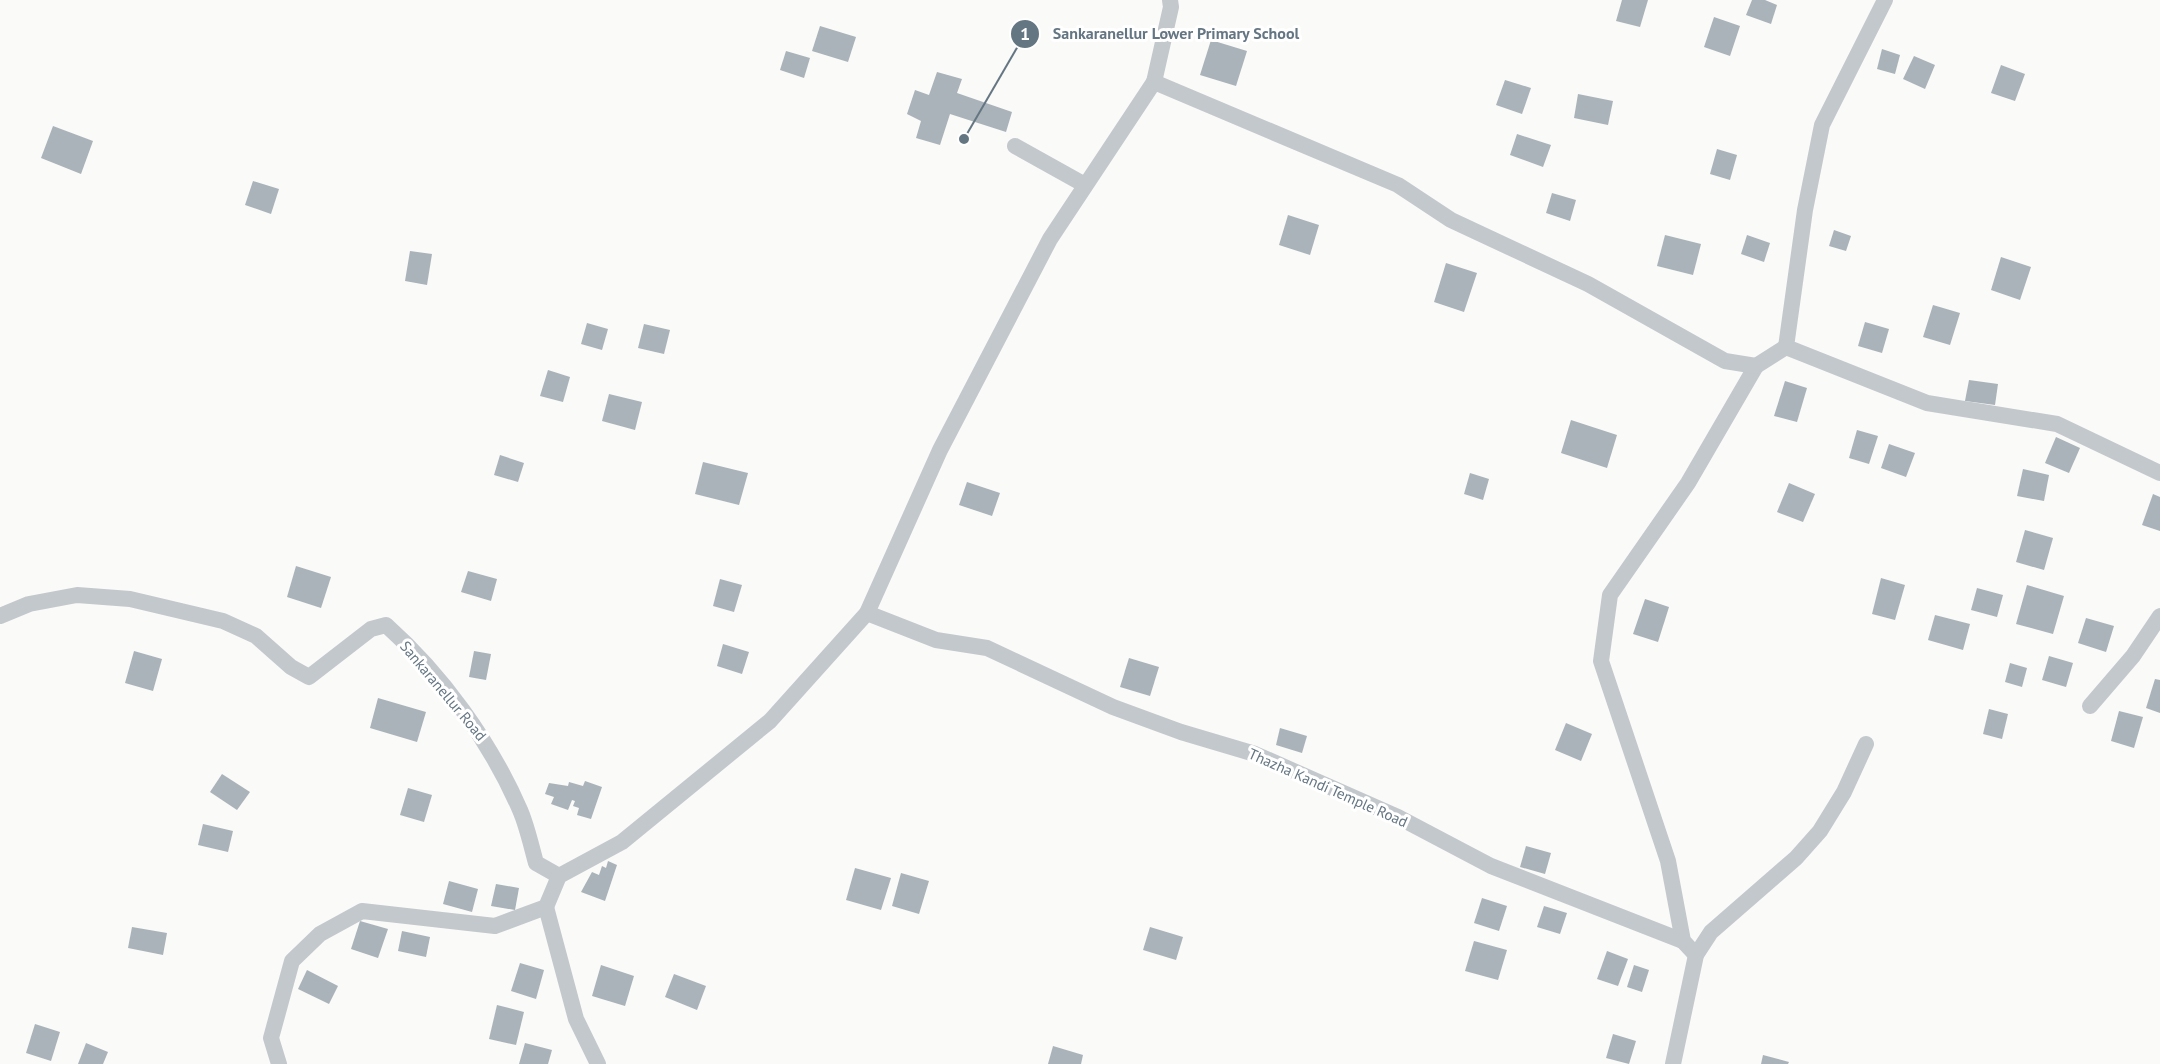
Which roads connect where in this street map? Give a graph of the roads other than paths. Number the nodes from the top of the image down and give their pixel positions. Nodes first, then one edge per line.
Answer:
1 (1170, 0) edge
2 (1885, 0) edge
3 (1154, 82) junction
4 (1015, 146) dead end
5 (1085, 185) junction
6 (1786, 347) junction
7 (1756, 366) junction
8 (2160, 472) edge
9 (867, 613) junction
10 (0, 616) edge
11 (2160, 616) edge
12 (2090, 706) dead end
13 (1866, 744) dead end
14 (559, 876) junction
15 (546, 907) junction
16 (1683, 941) junction
17 (1696, 955) junction
18 (279, 1064) edge
19 (598, 1064) edge
20 (1673, 1064) edge

1 - 3 street
2 - 6 street
3 - 5 street
3 - 7 street
4 - 5 street
5 - 9 street
6 - 7 street
6 - 8 street
7 - 16 street
9 - 14 street
9 - 16 street, Thazha Kandi Temple Road
10 - 14 street, Sankaranellur Road
11 - 12 street
13 - 17 street
14 - 15 street
15 - 18 street
15 - 19 street
16 - 17 street
17 - 20 street

